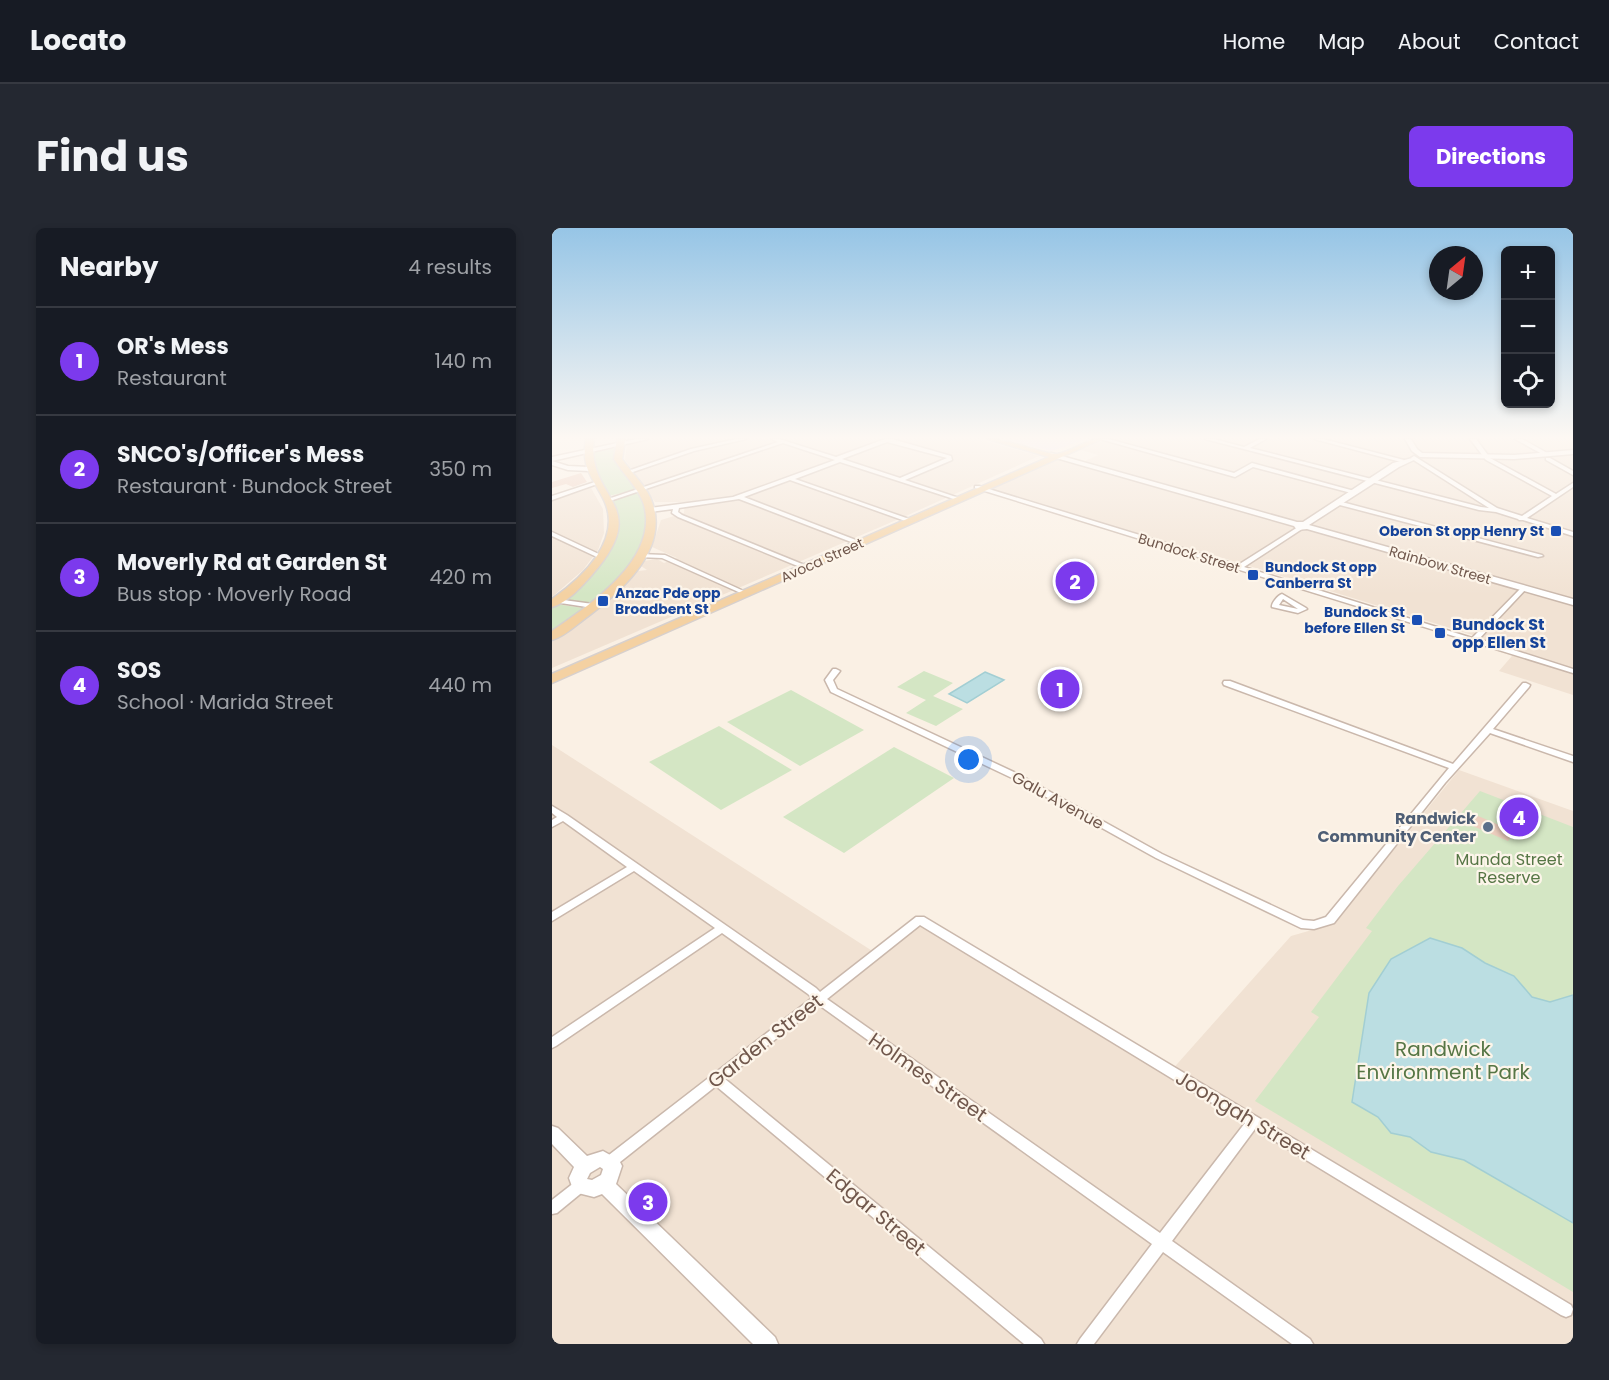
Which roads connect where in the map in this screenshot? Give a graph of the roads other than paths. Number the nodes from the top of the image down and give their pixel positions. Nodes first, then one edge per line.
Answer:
1 (573, 491) edge
2 (602, 491) edge
3 (635, 491) edge
4 (642, 491) edge
5 (756, 491) edge
6 (825, 491) edge
7 (934, 491) edge
8 (973, 491) edge
9 (990, 491) edge
10 (1178, 491) edge
11 (1351, 491) edge
12 (1412, 491) edge
13 (1466, 491) edge
14 (1547, 491) edge
15 (1564, 491) edge
16 (1355, 492) joint
17 (1556, 496) junction
18 (739, 497) junction
19 (552, 498) edge
20 (956, 498) junction
21 (608, 500) junction
22 (1338, 502) junction
23 (676, 506) junction
24 (650, 507) junction
25 (1497, 510) junction
26 (1521, 519) junction
27 (907, 520) junction
28 (1302, 526) junction
29 (552, 534) edge
30 (1573, 534) edge
31 (856, 542) junction
32 (1540, 555) dead end
33 (640, 556) junction
34 (600, 557) junction
35 (802, 566) junction
36 (1238, 568) junction
37 (1524, 588) junction
38 (742, 592) junction
39 (556, 600) edge
40 (1573, 602) edge
41 (593, 606) junction
42 (552, 636) edge
43 (1474, 640) junction
44 (584, 662) junction
45 (836, 671) dead end
46 (1573, 671) edge
47 (552, 673) edge
48 (552, 679) edge
49 (1227, 683) dead end
50 (1527, 685) dead end
51 (1487, 730) junction
52 (1573, 759) edge
53 (1454, 767) junction
54 (552, 809) edge
55 (564, 817) junction
56 (552, 824) edge
57 (634, 867) junction
58 (552, 917) edge
59 (920, 920) joint
60 (721, 929) junction
61 (819, 999) junction
62 (552, 1043) edge
63 (716, 1080) junction
64 (1253, 1122) junction
65 (552, 1133) edge
66 (610, 1162) junction
67 (585, 1166) junction
68 (604, 1184) junction
69 (580, 1186) junction
70 (552, 1208) edge
71 (1162, 1243) junction
72 (1566, 1310) dead end
73 (768, 1344) edge
74 (1036, 1344) edge
75 (1085, 1344) edge
76 (1305, 1344) edge

1 - 19 street
2 - 21 main road
3 - 21 street
4 - 24 main road
5 - 18 street
6 - 27 street
7 - 20 street
8 - 20 main road, Avoca Street
9 - 36 street, Bundock Street
10 - 28 street, Rainbow Street
11 - 16 street
12 - 25 street
13 - 25 street
14 - 17 street
15 - 17 street
16 - 22 street
17 - 26 street
18 - 23 street
18 - 31 street
20 - 27 main road, Avoca Street
21 - 34 main road
22 - 28 street
22 - 32 street
23 - 24 street
23 - 35 street
24 - 33 main road
25 - 26 street
26 - 30 street
27 - 31 main road, Avoca Street
28 - 36 street
28 - 37 street, Rainbow Street
29 - 34 street
31 - 35 main road, Avoca Street
33 - 38 street
33 - 41 main road
34 - 39 main road
35 - 38 main road, Avoca Street
36 - 43 street, Bundock Street
37 - 40 street, Rainbow Street
37 - 43 street
38 - 44 main road, Avoca Street
39 - 41 street
41 - 42 main road
43 - 46 street, Bundock Street
44 - 47 main road, Avoca Street
44 - 48 main road, Avoca Street
45 - 53 street, Galu Avenue
49 - 53 street
50 - 51 street
51 - 52 street
51 - 53 street
54 - 55 street, Holmes Street
55 - 56 street
55 - 57 street, Holmes Street
57 - 58 street
57 - 60 street, Holmes Street
59 - 61 street, Garden Street
59 - 64 street, Joongah Street
60 - 61 street, Holmes Street
60 - 62 street
61 - 63 street, Garden Street
61 - 71 street, Holmes Street
63 - 66 street, Garden Street
63 - 74 street, Edgar Street
64 - 71 street
64 - 72 street, Joongah Street
65 - 67 street
66 - 67 street
66 - 68 street
67 - 69 street
68 - 69 street
68 - 73 street
69 - 70 street
71 - 75 street
71 - 76 street, Holmes Street

